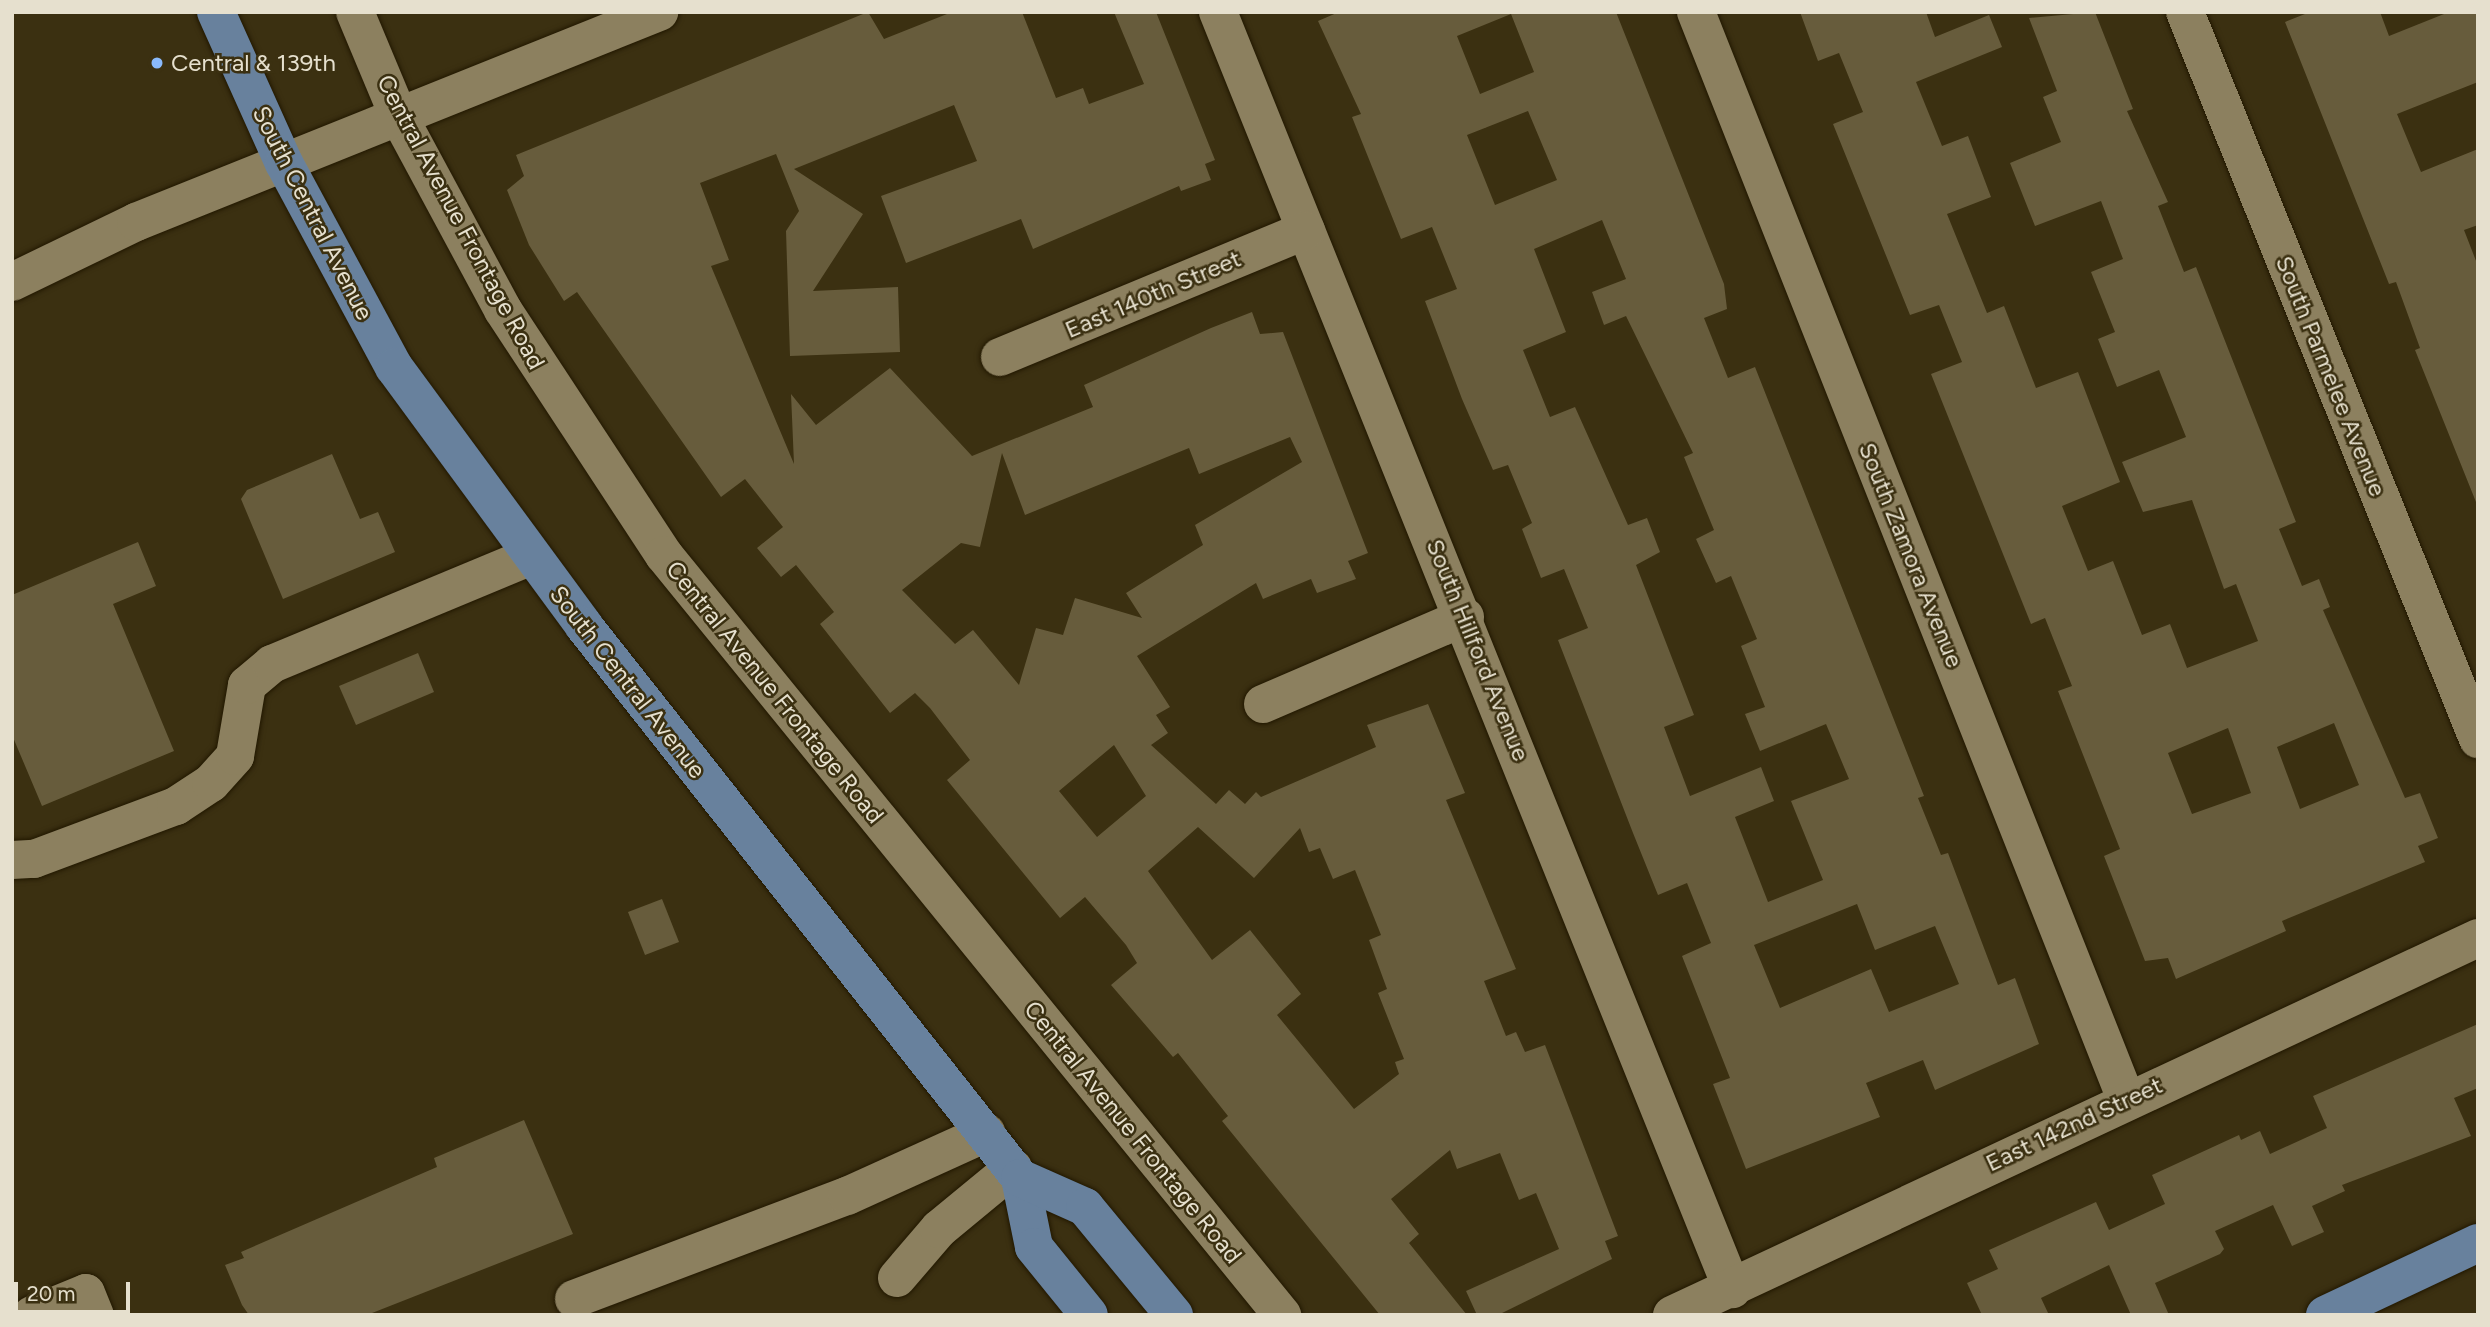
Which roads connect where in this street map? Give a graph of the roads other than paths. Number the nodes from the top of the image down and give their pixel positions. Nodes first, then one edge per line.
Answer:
1 (216, 12) edge
2 (355, 12) edge
3 (659, 12) edge
4 (1218, 12) edge
5 (1696, 12) edge
6 (2185, 12) edge
7 (398, 115) junction
8 (284, 163) junction
9 (1306, 230) junction
10 (13, 277) edge
11 (1000, 357) dead end
12 (531, 556) junction
13 (1465, 617) junction
14 (1263, 704) dead end
15 (2478, 739) edge
16 (12, 860) edge
17 (2478, 938) edge
18 (2126, 1099) junction
19 (986, 1133) junction
20 (1016, 1173) junction
21 (2478, 1243) edge
22 (897, 1278) dead end
23 (1732, 1289) junction
24 (574, 1299) dead end
25 (32, 1315) edge
26 (95, 1315) edge
27 (1089, 1315) edge
28 (1174, 1315) edge
29 (1282, 1315) edge
30 (1672, 1315) edge
31 (2325, 1315) edge

1 - 8 main road, South Central Avenue
2 - 7 street, Central Avenue Frontage Road
3 - 7 street
4 - 9 street, South Hillford Avenue
5 - 18 street, South Zamora Avenue
6 - 15 street, South Parmelee Avenue
7 - 8 street
7 - 29 street, Central Avenue Frontage Road
8 - 10 street
8 - 12 main road, South Central Avenue
9 - 11 street, East 140th Street
9 - 13 street, South Hillford Avenue
12 - 16 street
12 - 19 main road, South Central Avenue
13 - 14 street
13 - 23 street, South Hillford Avenue
17 - 18 street, East 142nd Street
18 - 23 street, East 142nd Street
19 - 20 main road, South Central Avenue
19 - 24 street
20 - 22 street
20 - 27 main road, South Central Avenue
20 - 28 main road
21 - 31 main road
23 - 30 street, East 142nd Street
25 - 26 street

